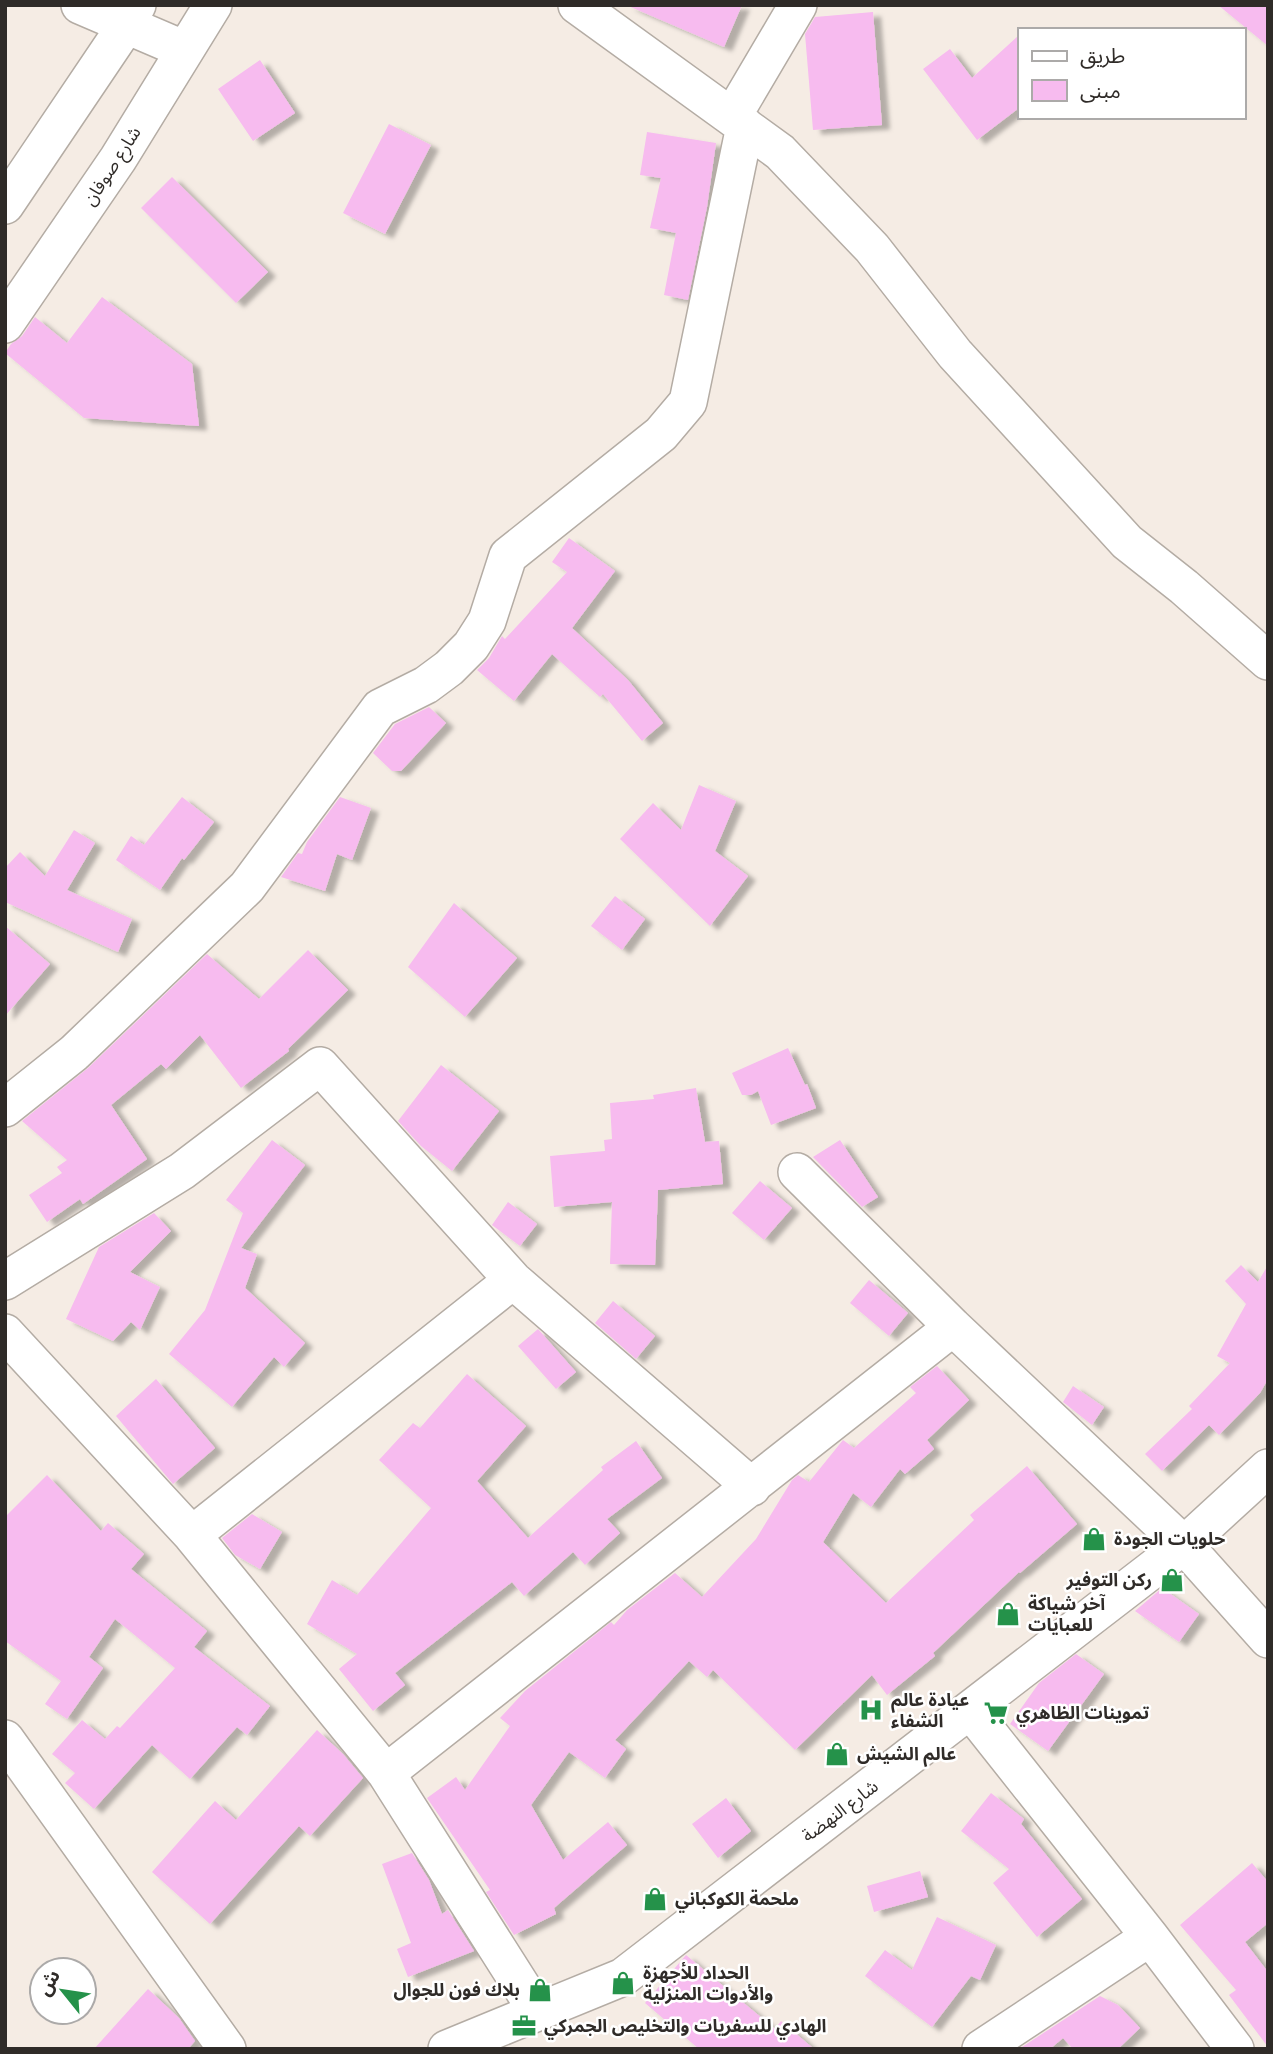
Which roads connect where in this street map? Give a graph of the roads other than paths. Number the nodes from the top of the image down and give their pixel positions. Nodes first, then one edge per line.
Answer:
1 (80, 5) edge
2 (213, 5) edge
3 (577, 5) edge
4 (798, 5) edge
5 (132, 15) edge
6 (185, 50) junction
7 (738, 122) junction
8 (5, 205) edge
9 (5, 324) edge
10 (1268, 661) edge
11 (5, 1108) edge
12 (797, 1172) dead end
13 (513, 1280) junction
14 (5, 1281) edge
15 (953, 1327) junction
16 (5, 1333) edge
17 (1268, 1468) edge
18 (752, 1487) junction
19 (192, 1535) junction
20 (1184, 1545) junction
21 (1268, 1639) edge
22 (971, 1711) junction
23 (6, 1741) edge
24 (386, 1773) junction
25 (1150, 1937) junction
26 (537, 2011) junction
27 (227, 2049) edge
28 (447, 2049) edge
29 (981, 2049) edge
30 (1235, 2049) edge

1 - 5 street
2 - 6 street, شارع صوفان
3 - 7 street
4 - 7 street
5 - 6 street
5 - 8 street
6 - 9 street, شارع صوفان
7 - 10 street
7 - 11 street
12 - 15 street
13 - 14 street
13 - 18 street
13 - 19 street
15 - 18 street
15 - 20 street
16 - 19 street
17 - 20 street, شارع النهضة
18 - 24 street
19 - 24 street
20 - 21 street
20 - 22 street, شارع النهضة
22 - 25 street
22 - 26 street, شارع النهضة
23 - 27 street
24 - 26 street
25 - 29 street
25 - 30 street
26 - 28 street, شارع النهضة

